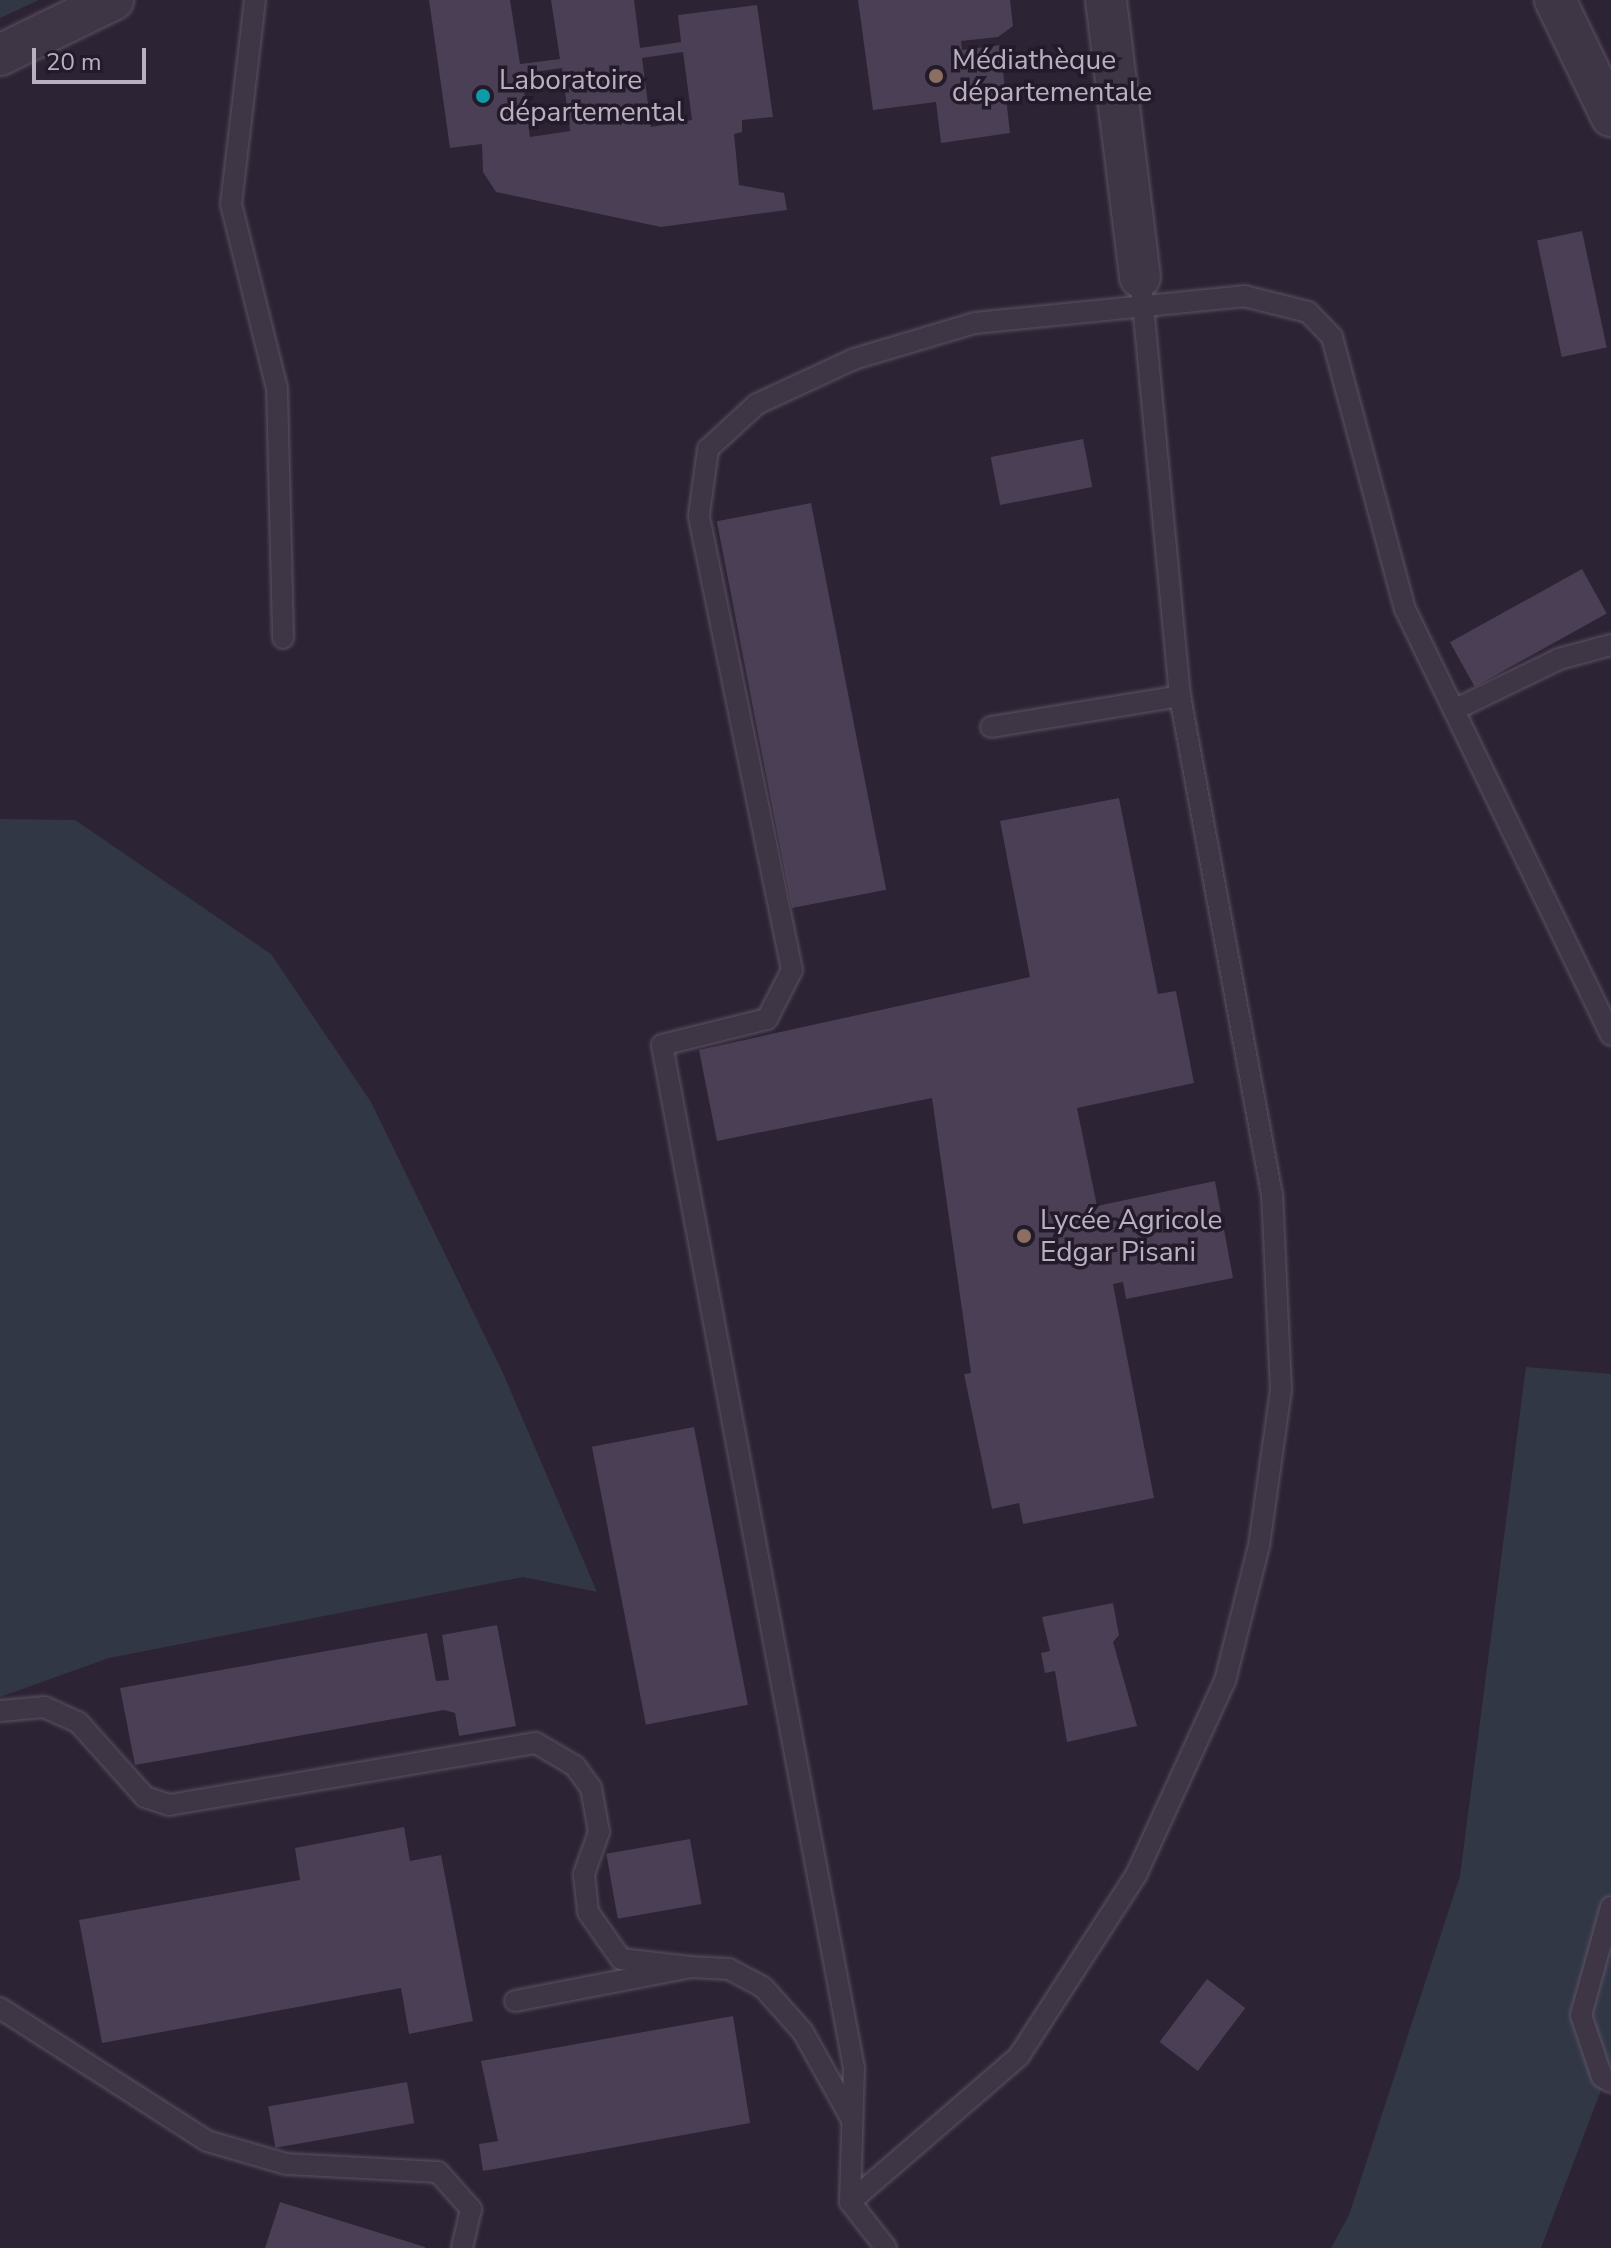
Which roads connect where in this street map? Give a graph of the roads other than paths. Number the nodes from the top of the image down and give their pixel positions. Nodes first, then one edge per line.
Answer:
1 (113, 0) edge
2 (255, 0) edge
3 (1106, 0) edge
4 (1555, 0) edge
5 (0, 55) edge
6 (1611, 116) edge
7 (1142, 292) junction
8 (283, 638) dead end
9 (1611, 645) edge
10 (1180, 696) junction
11 (1454, 710) junction
12 (991, 727) dead end
13 (1611, 1035) edge
14 (0, 1711) edge
15 (1611, 1907) edge
16 (691, 1967) junction
17 (515, 2001) dead end
18 (0, 2008) edge
19 (1611, 2082) edge
20 (852, 2120) junction
21 (850, 2202) junction
22 (462, 2248) edge
23 (886, 2248) edge

1 - 5 street
2 - 8 lane
3 - 7 street
4 - 6 street
7 - 10 lane
7 - 11 lane
7 - 20 lane
9 - 11 lane
10 - 12 lane
10 - 21 lane
11 - 13 lane
14 - 16 lane
15 - 19 lane
16 - 17 lane
16 - 20 lane
18 - 22 lane
20 - 21 lane
21 - 23 lane

